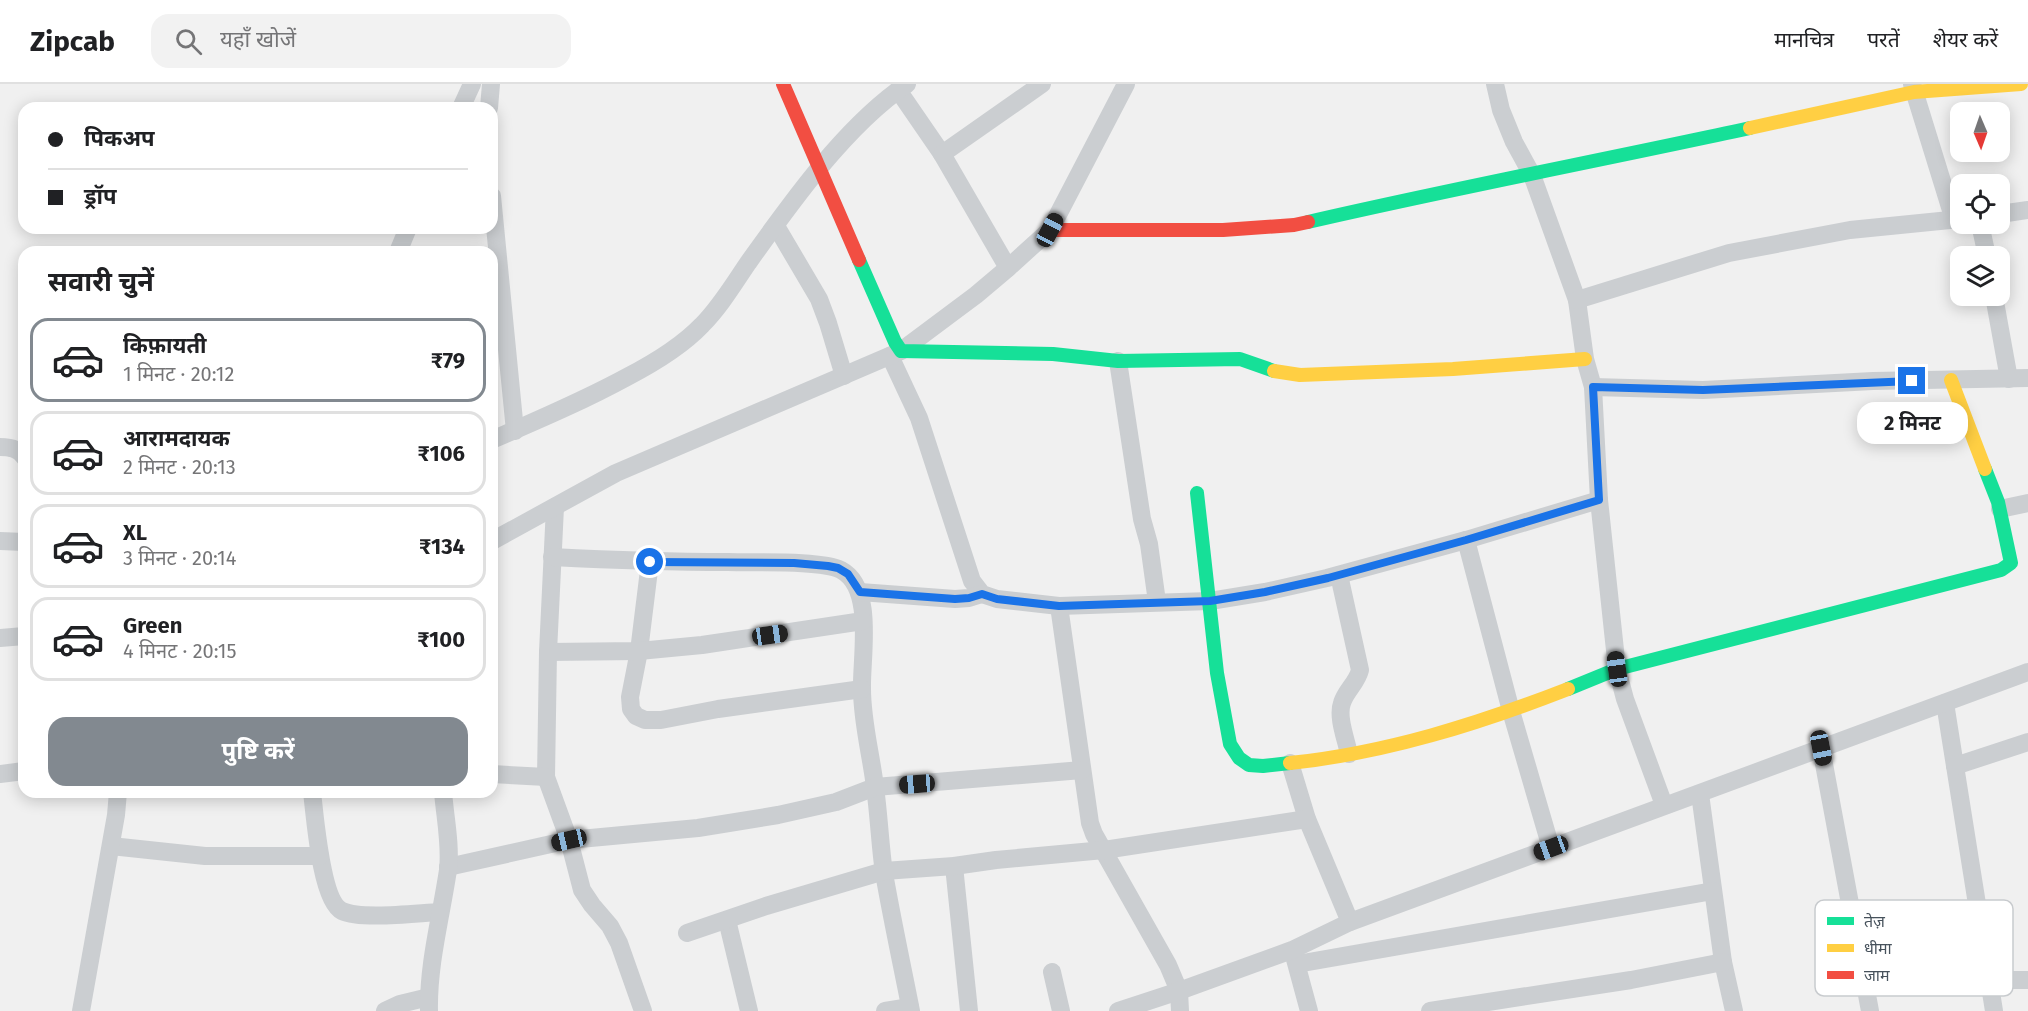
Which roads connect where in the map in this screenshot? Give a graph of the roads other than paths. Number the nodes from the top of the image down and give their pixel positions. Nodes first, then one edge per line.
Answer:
1 (472, 84) edge
2 (491, 84) edge
3 (783, 84) edge
4 (1042, 84) edge
5 (1126, 84) edge
6 (1495, 84) edge
7 (2021, 84) edge
8 (902, 87) edge
9 (1913, 88) edge
10 (464, 102) edge
11 (490, 102) edge
12 (942, 154) junction
13 (819, 167) junction
14 (1532, 175) junction
15 (1950, 197) edge
16 (2028, 210) edge
17 (2010, 213) edge
18 (1950, 221) edge
19 (776, 226) junction
20 (1050, 230) junction
21 (498, 260) edge
22 (1008, 268) junction
23 (1577, 300) junction
24 (1996, 306) edge
25 (895, 354) junction
26 (1585, 359) junction
27 (1118, 361) junction
28 (844, 376) junction
29 (2028, 378) edge
30 (2009, 379) junction
31 (1951, 380) junction
32 (1593, 387) junction
33 (514, 431) junction
34 (498, 438) edge
35 (0, 447) edge
36 (18, 451) edge
37 (1197, 493) dead end
38 (1599, 500) junction
39 (2028, 503) edge
40 (555, 507) junction
41 (2000, 508) junction
42 (498, 538) edge
43 (1466, 540) junction
44 (0, 541) edge
45 (18, 542) edge
46 (552, 557) junction
47 (650, 562) junction
48 (1339, 575) junction
49 (860, 592) junction
50 (982, 594) junction
51 (1210, 601) junction
52 (1157, 602) junction
53 (1059, 606) junction
54 (863, 621) junction
55 (18, 636) edge
56 (0, 638) edge
57 (639, 651) junction
58 (548, 652) junction
59 (1617, 669) junction
60 (2028, 672) edge
61 (862, 689) junction
62 (1945, 703) junction
63 (1511, 711) junction
64 (2028, 742) edge
65 (1821, 748) junction
66 (1349, 754) junction
67 (1290, 763) junction
68 (1955, 766) junction
69 (1082, 770) junction
70 (18, 772) edge
71 (0, 774) edge
72 (498, 774) edge
73 (546, 777) junction
74 (875, 787) junction
75 (1700, 794) junction
76 (117, 798) edge
77 (313, 798) edge
78 (443, 798) edge
79 (1664, 805) junction
80 (1307, 819) junction
81 (569, 840) junction
82 (111, 846) junction
83 (1551, 848) junction
84 (1104, 850) junction
85 (320, 856) junction
86 (954, 866) junction
87 (448, 867) junction
88 (884, 871) junction
89 (1713, 891) junction
90 (1849, 900) edge
91 (1976, 900) edge
92 (440, 912) junction
93 (727, 920) junction
94 (1350, 922) junction
95 (687, 933) dead end
96 (1294, 957) junction
97 (1723, 962) junction
98 (1052, 972) dead end
99 (1179, 992) junction
100 (1867, 996) edge
101 (1991, 996) edge
102 (429, 1004) edge
103 (910, 1009) edge
104 (81, 1011) edge
105 (385, 1011) edge
106 (643, 1011) edge
107 (748, 1011) edge
108 (885, 1011) edge
109 (969, 1011) edge
110 (1061, 1011) edge
111 (1118, 1011) edge
112 (1180, 1011) edge
113 (1309, 1011) edge
114 (1430, 1011) edge
115 (1734, 1011) edge
116 (1870, 1011) edge
117 (1994, 1011) edge

1 - 10 street
2 - 11 street
3 - 13 street
4 - 12 street
5 - 20 street
6 - 14 street
7 - 9 street
8 - 12 street
8 - 13 street
9 - 14 street
9 - 15 street
12 - 22 street
13 - 19 street
13 - 25 street
14 - 20 street
14 - 23 street
16 - 17 street
18 - 23 street
19 - 28 street
19 - 33 street
20 - 22 street
21 - 33 street
22 - 25 street
23 - 26 street
24 - 30 street
25 - 27 street
25 - 28 street
25 - 50 street
26 - 27 street
26 - 32 street
27 - 52 street
28 - 40 street
29 - 30 street
30 - 31 street
31 - 32 street
31 - 41 street
32 - 38 street
33 - 34 street
35 - 36 street
37 - 51 street
38 - 43 street
38 - 59 street
39 - 41 street
40 - 42 street
40 - 46 street
41 - 59 street
43 - 48 street
43 - 63 street
44 - 45 street
46 - 47 street
46 - 58 street
47 - 49 street
47 - 57 street
48 - 51 street
48 - 66 street
49 - 50 street
49 - 54 street
50 - 53 street
51 - 52 street
51 - 67 street
52 - 53 street
53 - 69 street
54 - 57 street
54 - 61 street
55 - 56 street
57 - 58 street
57 - 61 street
58 - 73 street
59 - 63 street
59 - 79 street
60 - 62 street
61 - 74 street
62 - 65 street
62 - 68 street
63 - 66 street
63 - 83 street
64 - 68 street
65 - 75 street
65 - 90 street
66 - 67 street
67 - 80 street
68 - 91 street
69 - 74 street
69 - 84 street
70 - 71 street
72 - 73 street
73 - 81 street
74 - 81 street
74 - 88 street
75 - 79 street
75 - 89 street
76 - 82 street
77 - 85 street
78 - 87 street
79 - 83 street
80 - 84 street
80 - 94 street
81 - 87 street
81 - 106 street
82 - 85 street
82 - 104 street
83 - 94 street
84 - 86 street
84 - 99 street
85 - 92 street
86 - 88 street
86 - 109 street
87 - 92 street
88 - 93 street
88 - 103 street
89 - 96 street
89 - 97 street
92 - 102 street
93 - 95 street
93 - 107 street
94 - 96 street
96 - 99 street
96 - 113 street
97 - 114 street
97 - 115 street
98 - 110 street
99 - 111 street
99 - 112 street
100 - 116 street
101 - 117 street
102 - 105 street
103 - 108 street

